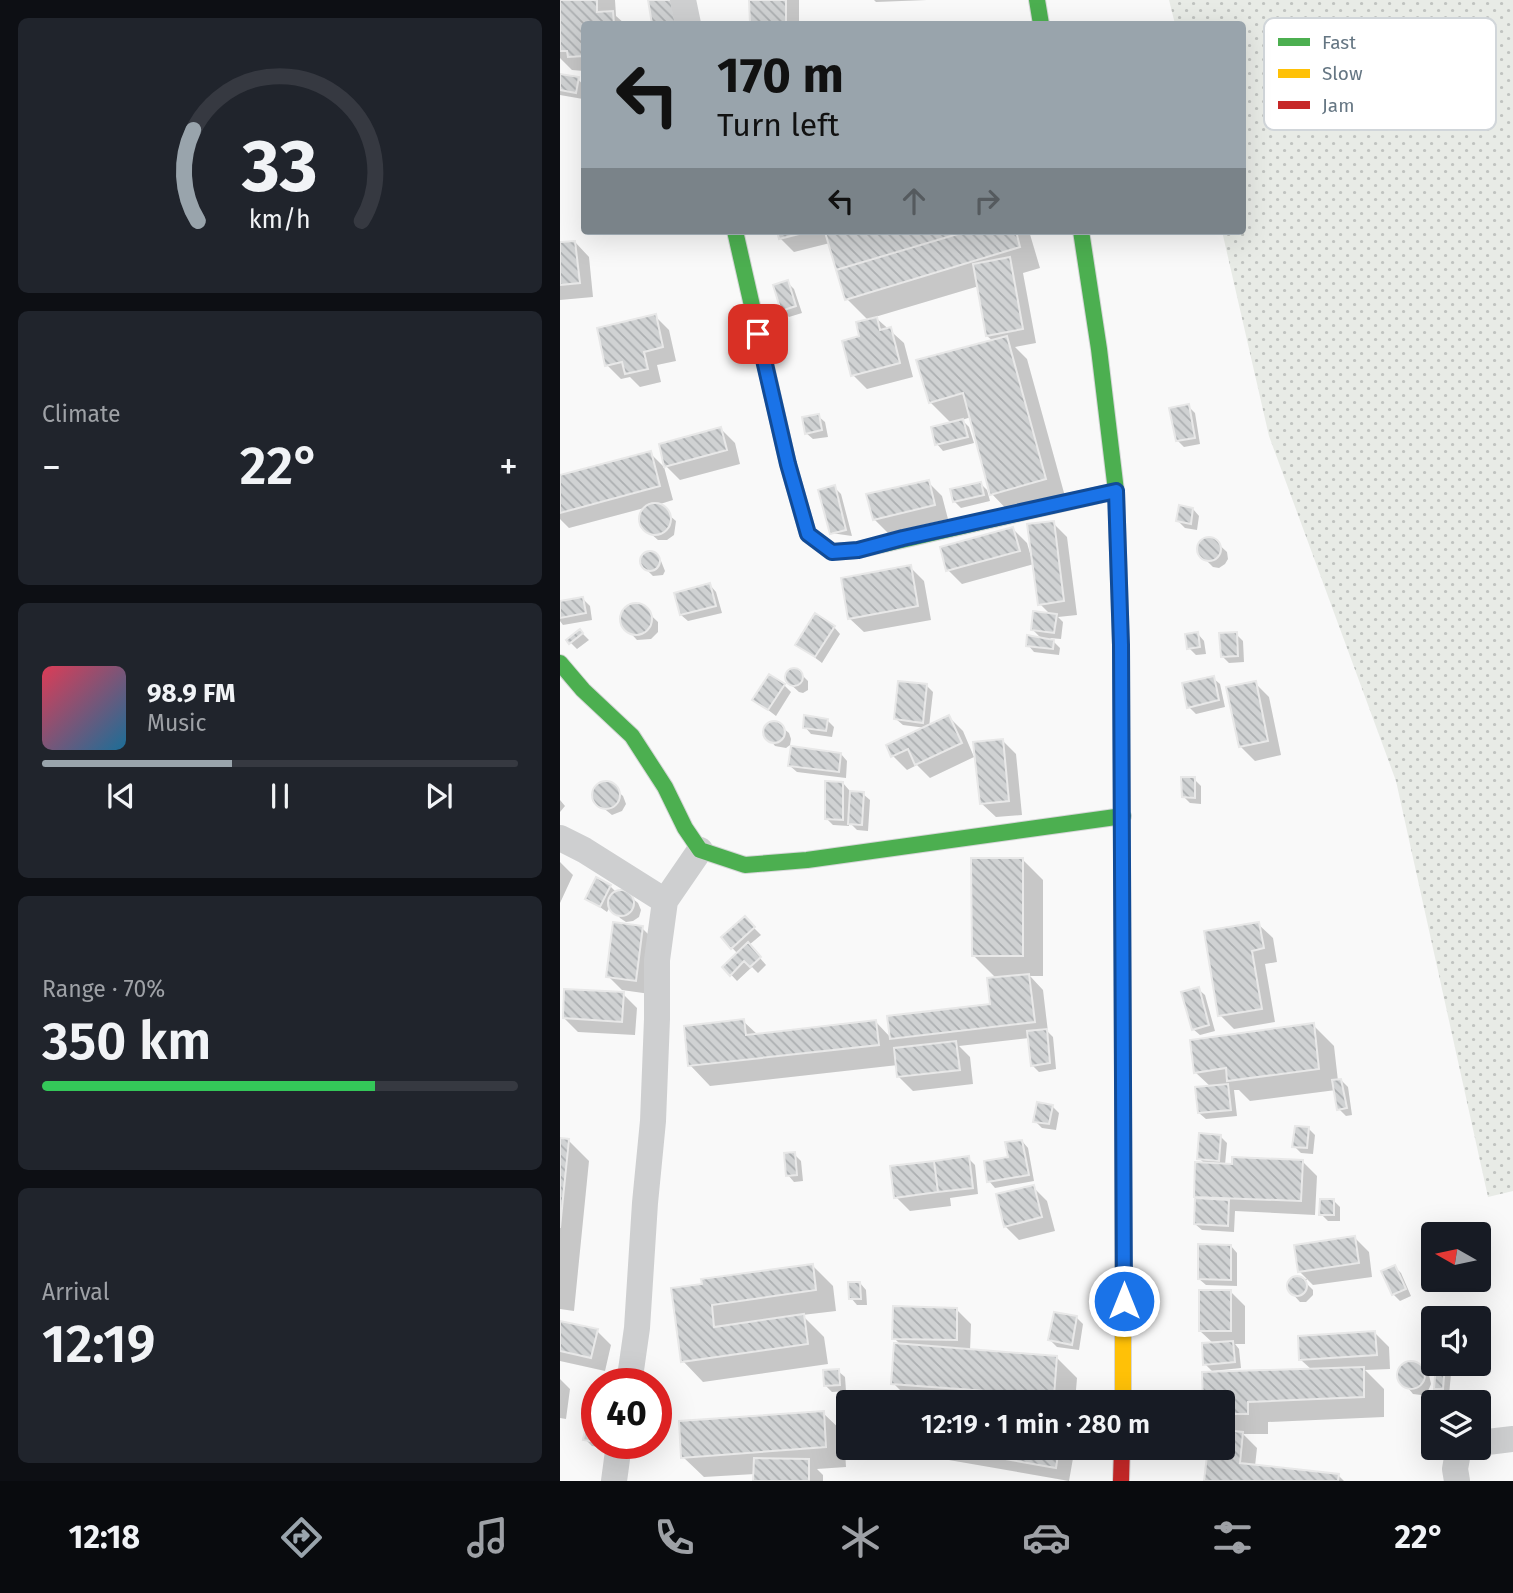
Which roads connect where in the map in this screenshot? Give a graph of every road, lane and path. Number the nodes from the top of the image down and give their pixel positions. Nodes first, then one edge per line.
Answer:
1 (683, 0) edge
2 (1037, 0) edge
3 (687, 21) edge
4 (1040, 21) edge
5 (736, 235) edge
6 (1082, 235) edge
7 (1116, 491) junction
8 (560, 663) edge
9 (1123, 816) junction
10 (560, 838) edge
11 (700, 850) junction
12 (666, 901) junction
13 (631, 1368) edge
14 (1123, 1390) edge
15 (1513, 1439) edge
16 (1491, 1442) edge
17 (617, 1459) edge
18 (1122, 1460) edge
19 (1457, 1460) edge
20 (614, 1481) edge
21 (1121, 1481) edge
22 (1457, 1481) edge

1 - 3 street
2 - 4 street
5 - 7 street
6 - 7 street
7 - 9 street
8 - 11 street
9 - 11 street
9 - 14 street
10 - 12 street
11 - 12 street
12 - 13 street
15 - 16 street
17 - 20 street
18 - 21 street
19 - 22 street

